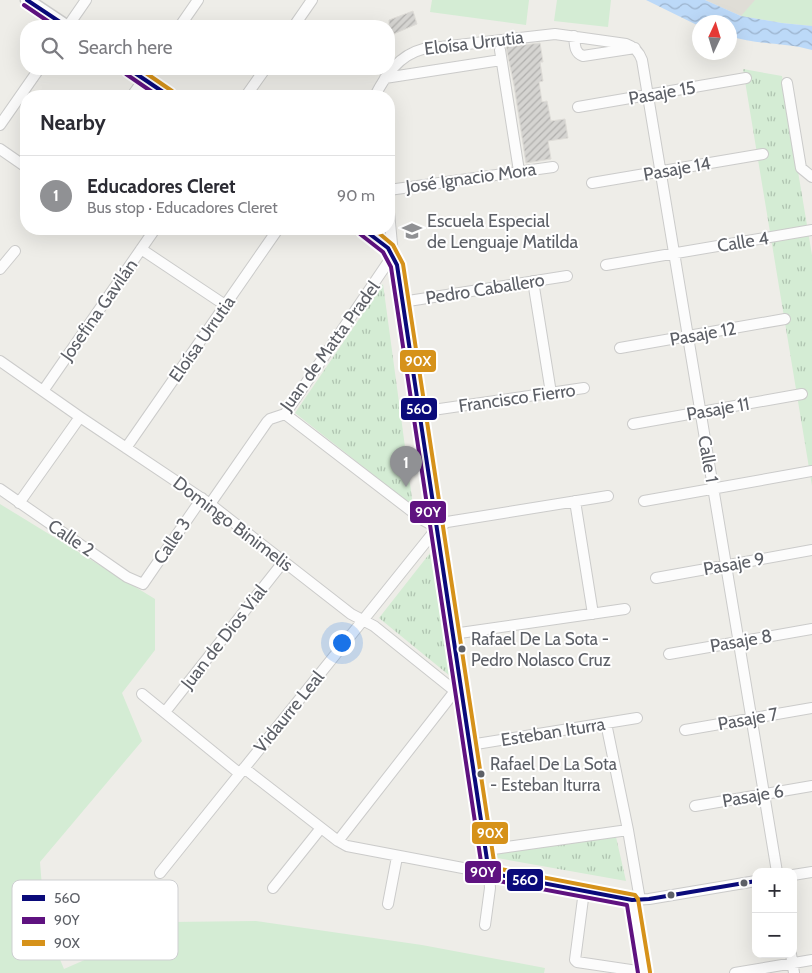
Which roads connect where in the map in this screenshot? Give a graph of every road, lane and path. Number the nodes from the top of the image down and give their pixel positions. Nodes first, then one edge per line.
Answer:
1 (27, 0) edge
2 (86, 0) edge
3 (198, 0) edge
4 (312, 0) edge
5 (58, 20) edge
6 (71, 20) edge
7 (184, 20) edge
8 (298, 20) edge
9 (574, 36) junction
10 (635, 48) junction
11 (395, 68) edge
12 (35, 75) edge
13 (146, 75) edge
14 (148, 75) edge
15 (261, 75) edge
16 (389, 75) edge
17 (386, 78) junction
18 (746, 78) dead end
19 (787, 83) dead end
20 (24, 90) edge
21 (136, 90) edge
22 (163, 90) edge
23 (250, 90) edge
24 (379, 90) edge
25 (648, 95) junction
26 (20, 96) edge
27 (578, 107) dead end
28 (0, 125) edge
29 (0, 150) edge
30 (763, 154) dead end
31 (20, 164) edge
32 (553, 166) dead end
33 (519, 171) junction
34 (660, 172) junction
35 (812, 177) edge
36 (592, 183) dead end
37 (395, 189) edge
38 (812, 230) edge
39 (151, 235) edge
40 (274, 235) edge
41 (372, 235) edge
42 (390, 235) edge
43 (141, 249) junction
44 (15, 251) dead end
45 (674, 253) junction
46 (394, 255) junction
47 (606, 265) dead end
48 (0, 269) edge
49 (567, 276) dead end
50 (533, 281) junction
51 (402, 302) junction
52 (225, 305) junction
53 (785, 319) dead end
54 (688, 336) junction
55 (620, 348) dead end
56 (0, 361) edge
57 (584, 388) dead end
58 (43, 391) junction
59 (551, 393) junction
60 (802, 394) dead end
61 (419, 412) junction
62 (700, 412) junction
63 (285, 414) junction
64 (80, 417) junction
65 (632, 424) dead end
66 (126, 448) junction
67 (812, 471) edge
68 (713, 488) junction
69 (0, 490) edge
70 (608, 496) dead end
71 (206, 501) junction
72 (575, 501) junction
73 (644, 501) dead end
74 (19, 503) junction
75 (437, 528) junction
76 (812, 550) edge
77 (284, 561) junction
78 (726, 565) junction
79 (656, 578) dead end
80 (143, 584) joint
81 (625, 609) dead end
82 (593, 614) junction
83 (362, 620) junction
84 (812, 629) edge
85 (453, 634) junction
86 (739, 642) junction
87 (669, 654) dead end
88 (458, 691) junction
89 (142, 694) dead end
90 (812, 708) edge
91 (165, 712) junction
92 (637, 718) dead end
93 (752, 719) junction
94 (606, 723) junction
95 (684, 730) dead end
96 (470, 745) junction
97 (242, 771) junction
98 (812, 786) edge
99 (764, 794) junction
100 (695, 806) dead end
101 (321, 828) junction
102 (628, 830) junction
103 (338, 841) junction
104 (486, 850) junction
105 (397, 857) junction
106 (777, 868) edge
107 (812, 872) edge
108 (160, 873) dead end
109 (489, 873) junction
110 (797, 874) edge
111 (752, 882) edge
112 (273, 888) dead end
113 (584, 891) junction
114 (636, 900) junction
115 (388, 904) dead end
116 (485, 925) dead end
117 (812, 960) edge
118 (793, 964) edge
119 (644, 972) edge
120 (735, 973) edge

1 - 5 street
2 - 6 street
3 - 7 street
4 - 8 street
9 - 10 street
9 - 10 street
9 - 11 street, Eloísa Urrutia
10 - 25 street, Calle 1
12 - 20 street
13 - 21 street
14 - 22 street
15 - 23 street
16 - 17 street, Eloísa Urrutia
17 - 24 street, Eloísa Urrutia
17 - 33 street, Eloísa Urrutia
18 - 25 street, Pasaje 15
19 - 35 street
25 - 27 street, Pasaje 15
25 - 34 street, Calle 1
26 - 28 street
29 - 31 street
30 - 34 street, Pasaje 14
32 - 33 street, José Ignacio Mora
33 - 37 street, José Ignacio Mora
34 - 36 street, Pasaje 14
34 - 45 street, Calle 1
38 - 45 street, Calle 4
39 - 43 street, Josefina Gavilán
40 - 52 street, Eloísa Urrutia
41 - 46 street
42 - 46 street
43 - 52 street
43 - 58 street, Josefina Gavilán
44 - 48 street
45 - 47 street, Calle 4
45 - 54 street, Calle 1
46 - 51 street
46 - 63 street, Juan de Matta Pradel
49 - 50 street, Pedro Caballero
50 - 51 street, Pedro Caballero
50 - 59 street
51 - 61 street
52 - 66 street, Eloísa Urrutia
53 - 54 street, Pasaje 12
54 - 55 street, Pasaje 12
54 - 62 street, Calle 1
56 - 58 street, Domingo Binimelis
57 - 59 street, Francisco Fierro
58 - 64 street, Domingo Binimelis
59 - 61 street, Francisco Fierro
60 - 62 street, Pasaje 11
61 - 75 street
62 - 65 street, Pasaje 11
62 - 68 street, Calle 1
63 - 71 street, Juan de Matta Pradel
63 - 75 street
64 - 66 street, Domingo Binimelis
64 - 74 street
66 - 71 street, Domingo Binimelis
67 - 68 street
68 - 73 street
68 - 78 street, Calle 1
69 - 74 street, Calle 2
70 - 72 street
71 - 77 street, Domingo Binimelis
71 - 80 street, Calle 3
72 - 75 street
72 - 82 street
74 - 80 street, Calle 2
75 - 83 street, Vidaurre Leal
75 - 85 street
76 - 78 street, Pasaje 9
77 - 83 street, Domingo Binimelis
77 - 91 street, Juan de Dios Vial
78 - 79 street, Pasaje 9
78 - 86 street, Calle 1
81 - 82 street
82 - 85 street
83 - 88 street, Domingo Binimelis
83 - 97 street, Vidaurre Leal
84 - 86 street, Pasaje 8
85 - 88 street
86 - 87 street, Pasaje 8
86 - 93 street, Calle 1
88 - 96 street
88 - 103 street
89 - 91 street
90 - 93 street, Pasaje 7
91 - 97 street
92 - 94 street, Esteban Iturra
93 - 95 street, Pasaje 7
93 - 99 street, Calle 1
94 - 96 street, Esteban Iturra
94 - 102 street
96 - 104 street
97 - 101 street
97 - 108 street, Vidaurre Leal
98 - 99 street, Pasaje 6
99 - 100 street, Pasaje 6
99 - 106 street, Calle 1
101 - 103 street
101 - 112 street
102 - 104 street
102 - 114 street
103 - 105 street
104 - 109 street
105 - 109 street
105 - 115 street
107 - 110 street
109 - 113 street
109 - 116 street
111 - 114 street
113 - 114 street
113 - 119 street
114 - 119 street
117 - 118 street
118 - 120 street

